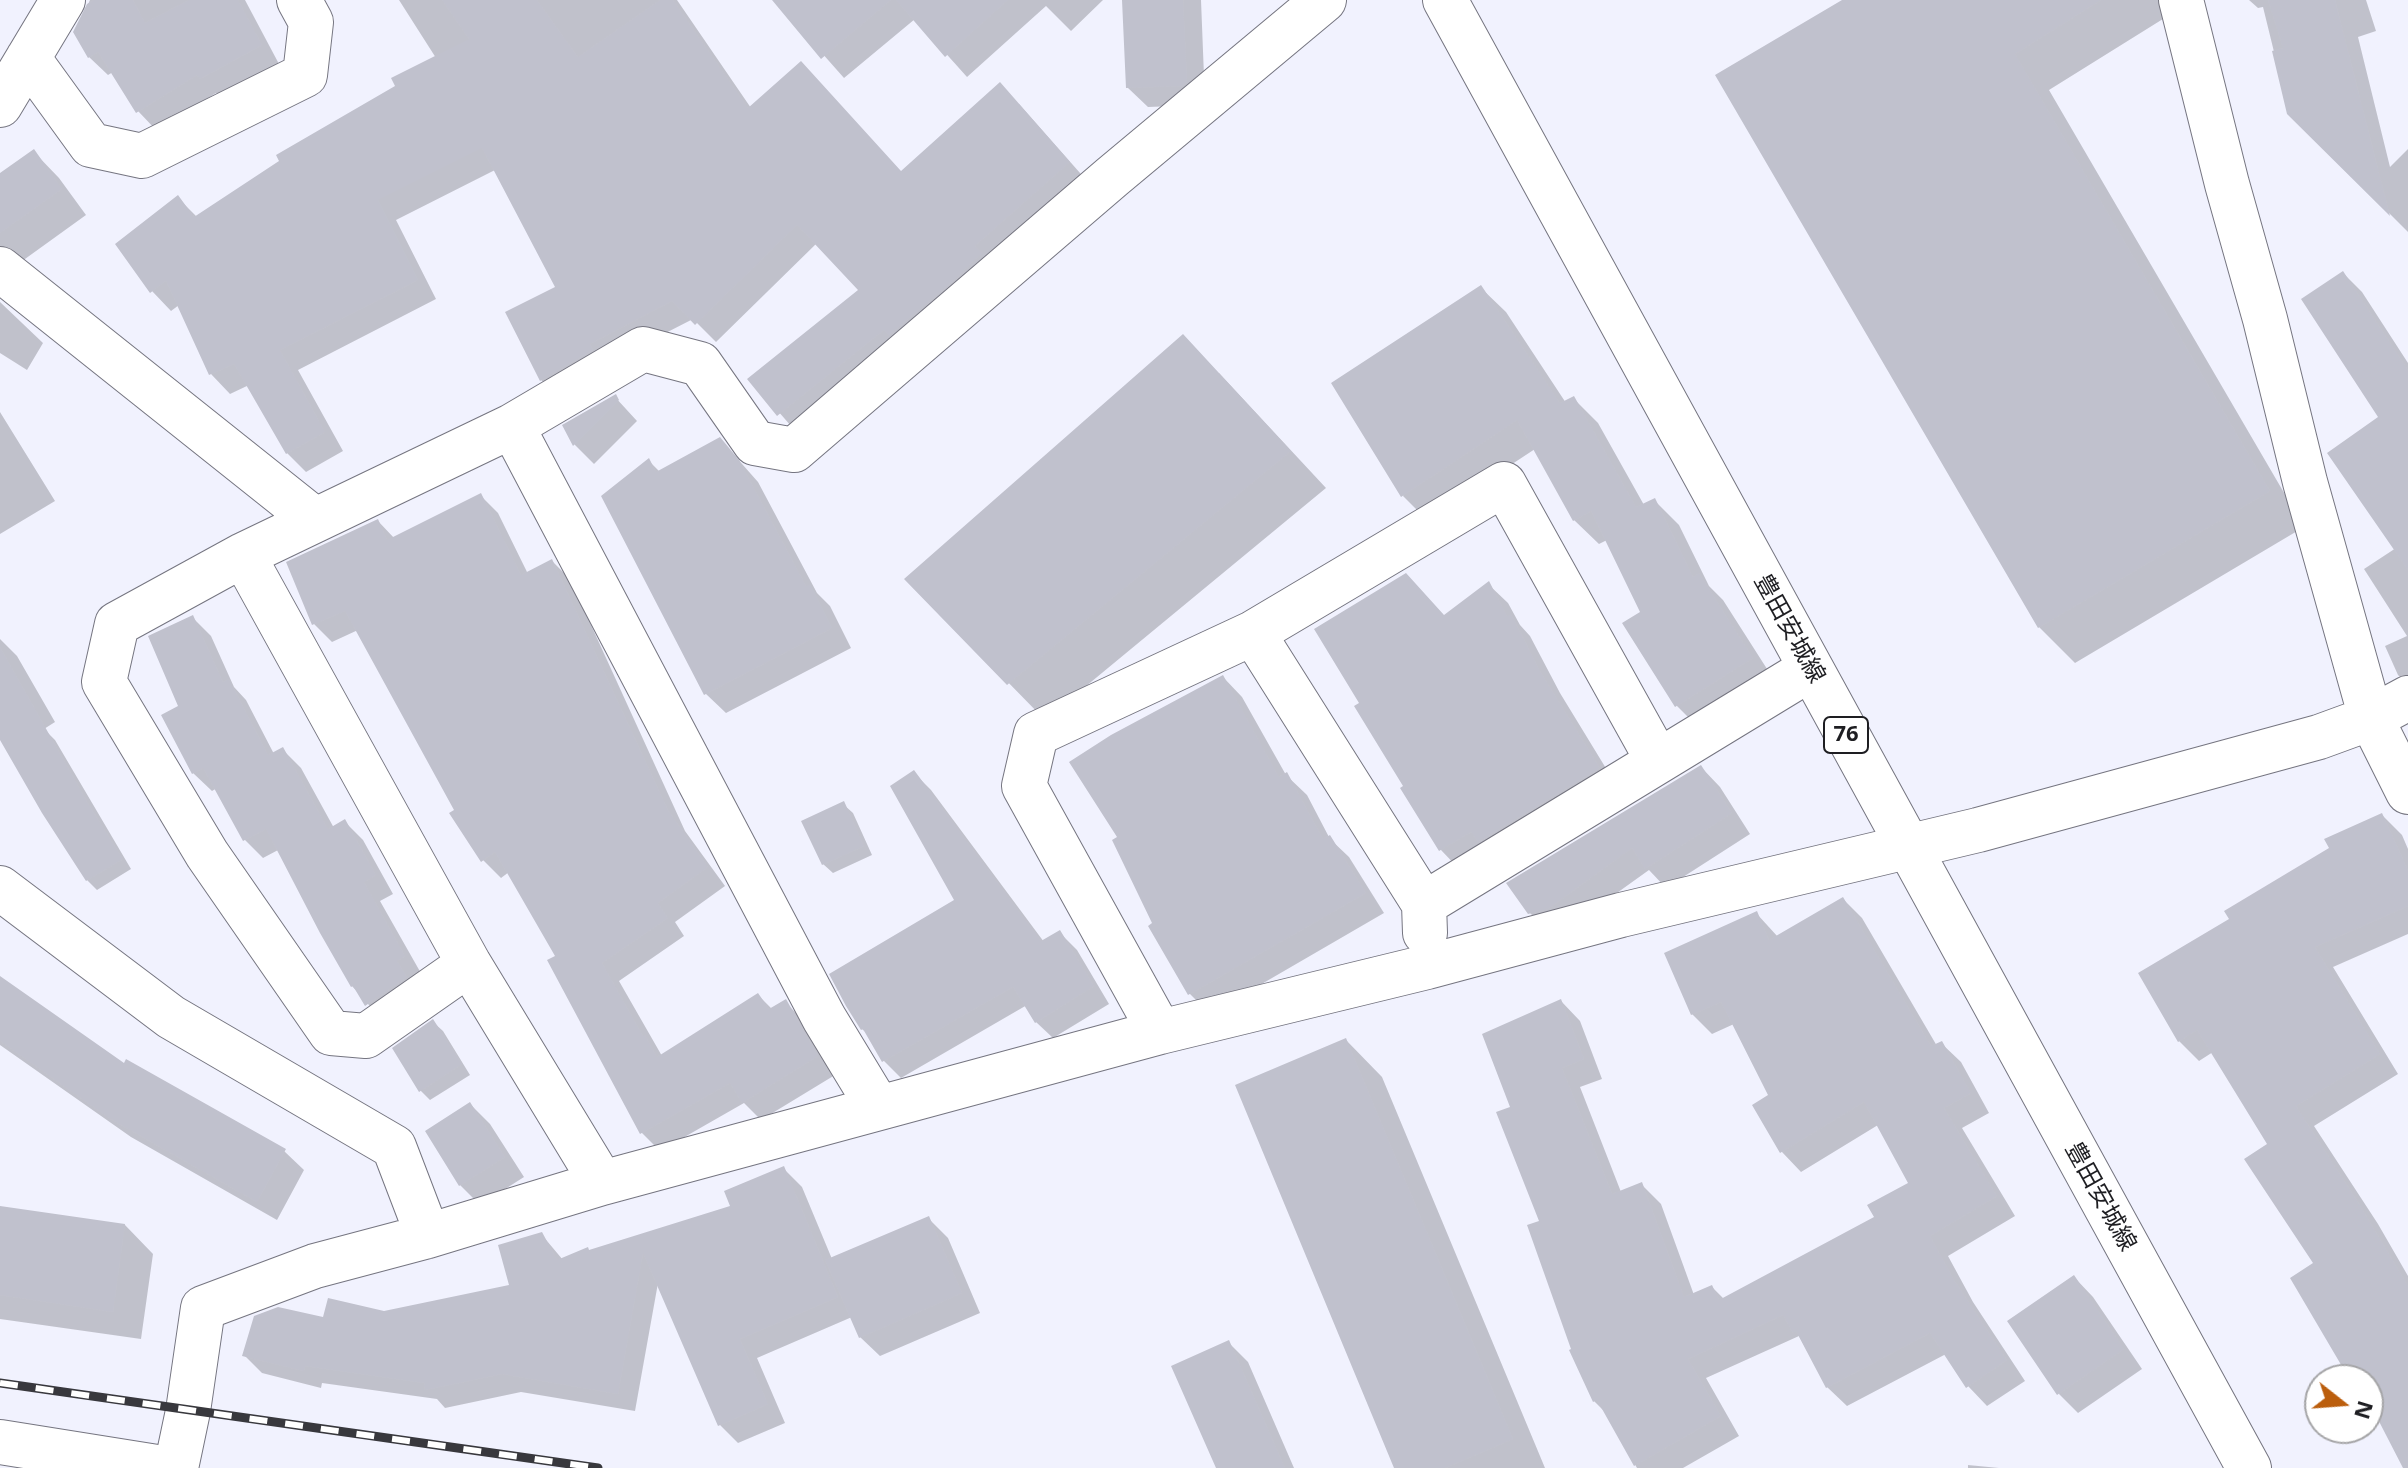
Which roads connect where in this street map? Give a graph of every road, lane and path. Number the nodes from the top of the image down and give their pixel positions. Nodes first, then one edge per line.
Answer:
1 (63, 0) edge
2 (299, 0) edge
3 (1324, 0) edge
4 (1445, 0) edge
5 (2181, 0) edge
6 (28, 58) junction
7 (0, 105) edge
8 (0, 269) edge
9 (512, 426) junction
10 (315, 520) junction
11 (243, 555) junction
12 (1253, 633) junction
13 (1810, 669) junction
14 (2390, 708) edge
15 (1658, 761) junction
16 (2408, 792) edge
17 (1906, 845) junction
18 (0, 888) edge
19 (1424, 904) junction
20 (469, 964) junction
21 (1427, 967) junction
22 (1160, 1032) junction
23 (878, 1107) junction
24 (602, 1183) junction
25 (428, 1236) junction
26 (0, 1442) edge
27 (163, 1468) edge
28 (176, 1468) edge
29 (2249, 1468) edge

1 - 6 street
2 - 6 street
3 - 9 street
4 - 13 street, 豊田安城線 / 76
5 - 14 street
6 - 7 street
8 - 10 street
9 - 10 street
9 - 23 street
10 - 11 street
11 - 20 street
11 - 20 street
12 - 15 street
12 - 19 street
12 - 22 street
13 - 15 street
13 - 17 street, 豊田安城線 / 76
14 - 16 street
14 - 17 street
15 - 19 street
17 - 21 street
17 - 29 street, 豊田安城線 / 76
18 - 25 street
19 - 21 street
20 - 24 street
21 - 22 street
22 - 23 street
23 - 24 street
24 - 25 street
25 - 28 street
26 - 27 street

